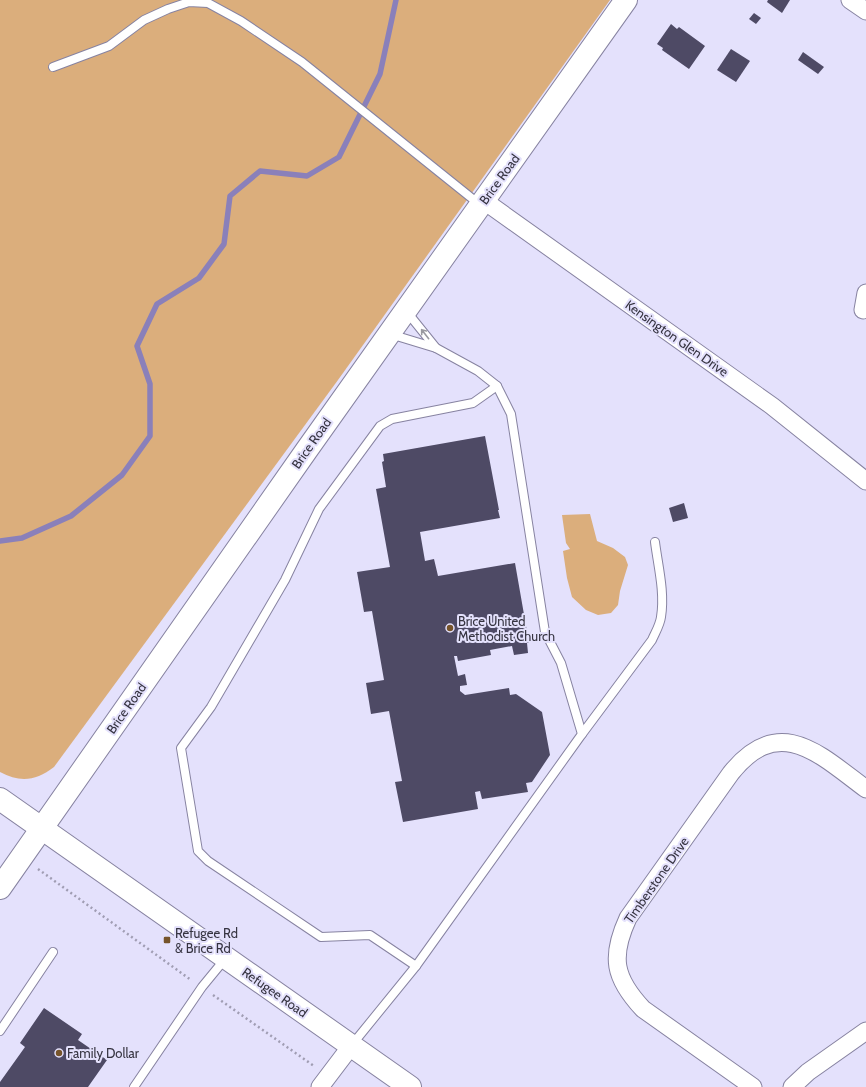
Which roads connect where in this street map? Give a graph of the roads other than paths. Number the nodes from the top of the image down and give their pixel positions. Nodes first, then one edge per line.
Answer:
1 (626, 0) edge
2 (850, 0) edge
3 (866, 12) edge
4 (53, 67) dead end
5 (482, 203) junction
6 (406, 310) junction
7 (389, 334) junction
8 (436, 348) junction
9 (497, 386) junction
10 (866, 481) edge
11 (655, 542) dead end
12 (582, 734) junction
13 (866, 789) edge
14 (0, 799) edge
15 (41, 830) junction
16 (0, 888) edge
17 (53, 952) dead end
18 (226, 958) junction
19 (416, 966) junction
20 (0, 1031) edge
21 (864, 1037) edge
22 (351, 1046) junction
23 (134, 1087) edge
24 (320, 1087) edge
25 (410, 1087) edge
26 (754, 1087) edge
27 (792, 1087) edge

1 - 5 main road, Brice Road
2 - 3 street
4 - 5 lane
5 - 6 main road, Brice Road
5 - 10 street, Kensington Glen Drive
6 - 7 main road, Brice Road
8 -> 6 lane
7 - 8 lane
7 - 15 main road, Brice Road
8 - 9 lane
9 - 12 lane
9 - 19 lane
11 - 12 lane
12 - 19 lane
13 - 26 street, Timberstone Drive
14 - 15 main road, Refugee Road
15 - 16 main road, Brice Road
15 - 18 main road, Refugee Road
17 - 20 lane
18 - 22 main road, Refugee Road
18 - 23 lane
19 - 22 lane
21 - 27 street
22 - 24 street
22 - 25 main road, Refugee Road

